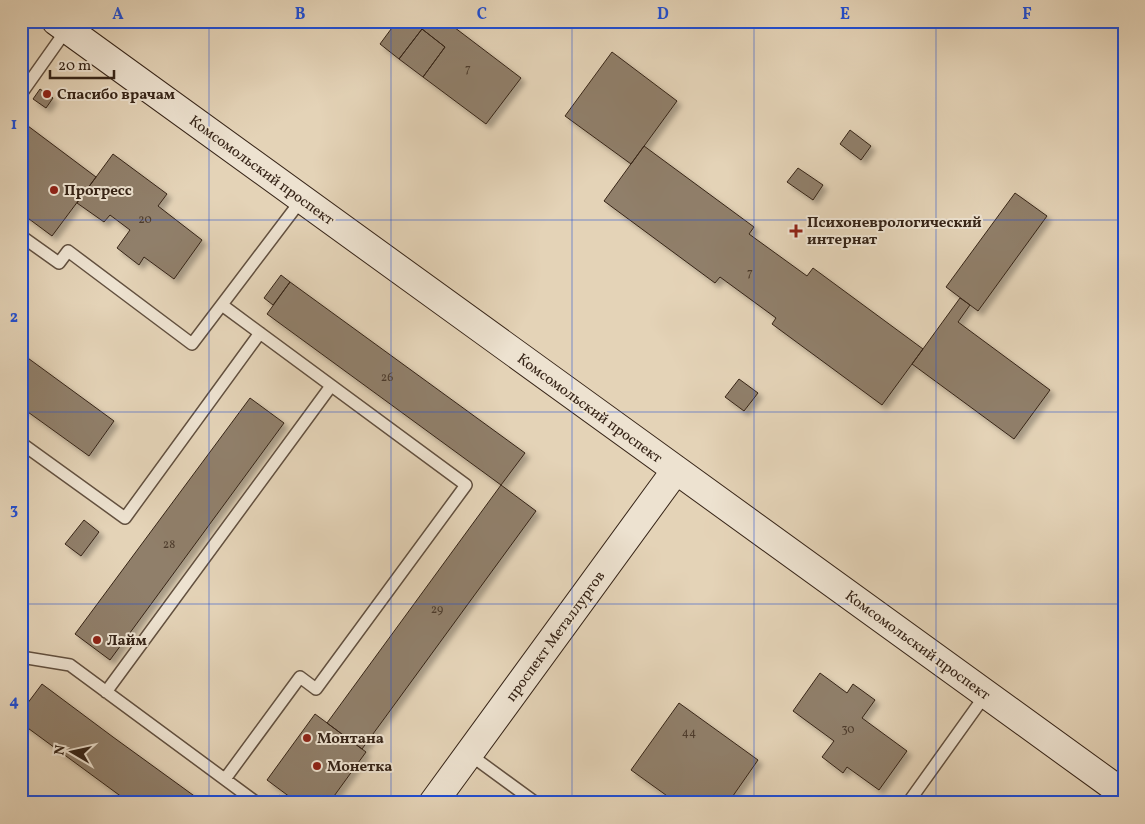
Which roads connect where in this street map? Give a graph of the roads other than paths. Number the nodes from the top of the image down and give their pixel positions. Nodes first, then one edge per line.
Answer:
1 (62, 25) edge
2 (21, 94) edge
3 (302, 199) junction
4 (21, 236) edge
5 (222, 305) junction
6 (260, 333) junction
7 (331, 386) junction
8 (21, 443) edge
9 (676, 470) junction
10 (21, 657) edge
11 (106, 692) junction
12 (986, 694) junction
13 (469, 754) junction
14 (225, 779) junction
15 (1124, 794) edge
16 (257, 803) edge
17 (433, 803) edge
18 (536, 803) edge
19 (908, 803) edge

1 - 2 lane
1 - 3 street, Комсомольский проспект
3 - 5 lane
3 - 9 street, Комсомольский проспект
4 - 5 lane
5 - 6 lane
6 - 7 lane
6 - 8 lane
7 - 11 lane
7 - 14 lane
9 - 12 street, Комсомольский проспект
9 - 13 street, проспект Металлургов
10 - 11 lane
11 - 14 lane
12 - 15 street, Комсомольский проспект
12 - 19 lane
13 - 17 street, проспект Металлургов
13 - 18 lane
14 - 16 lane

